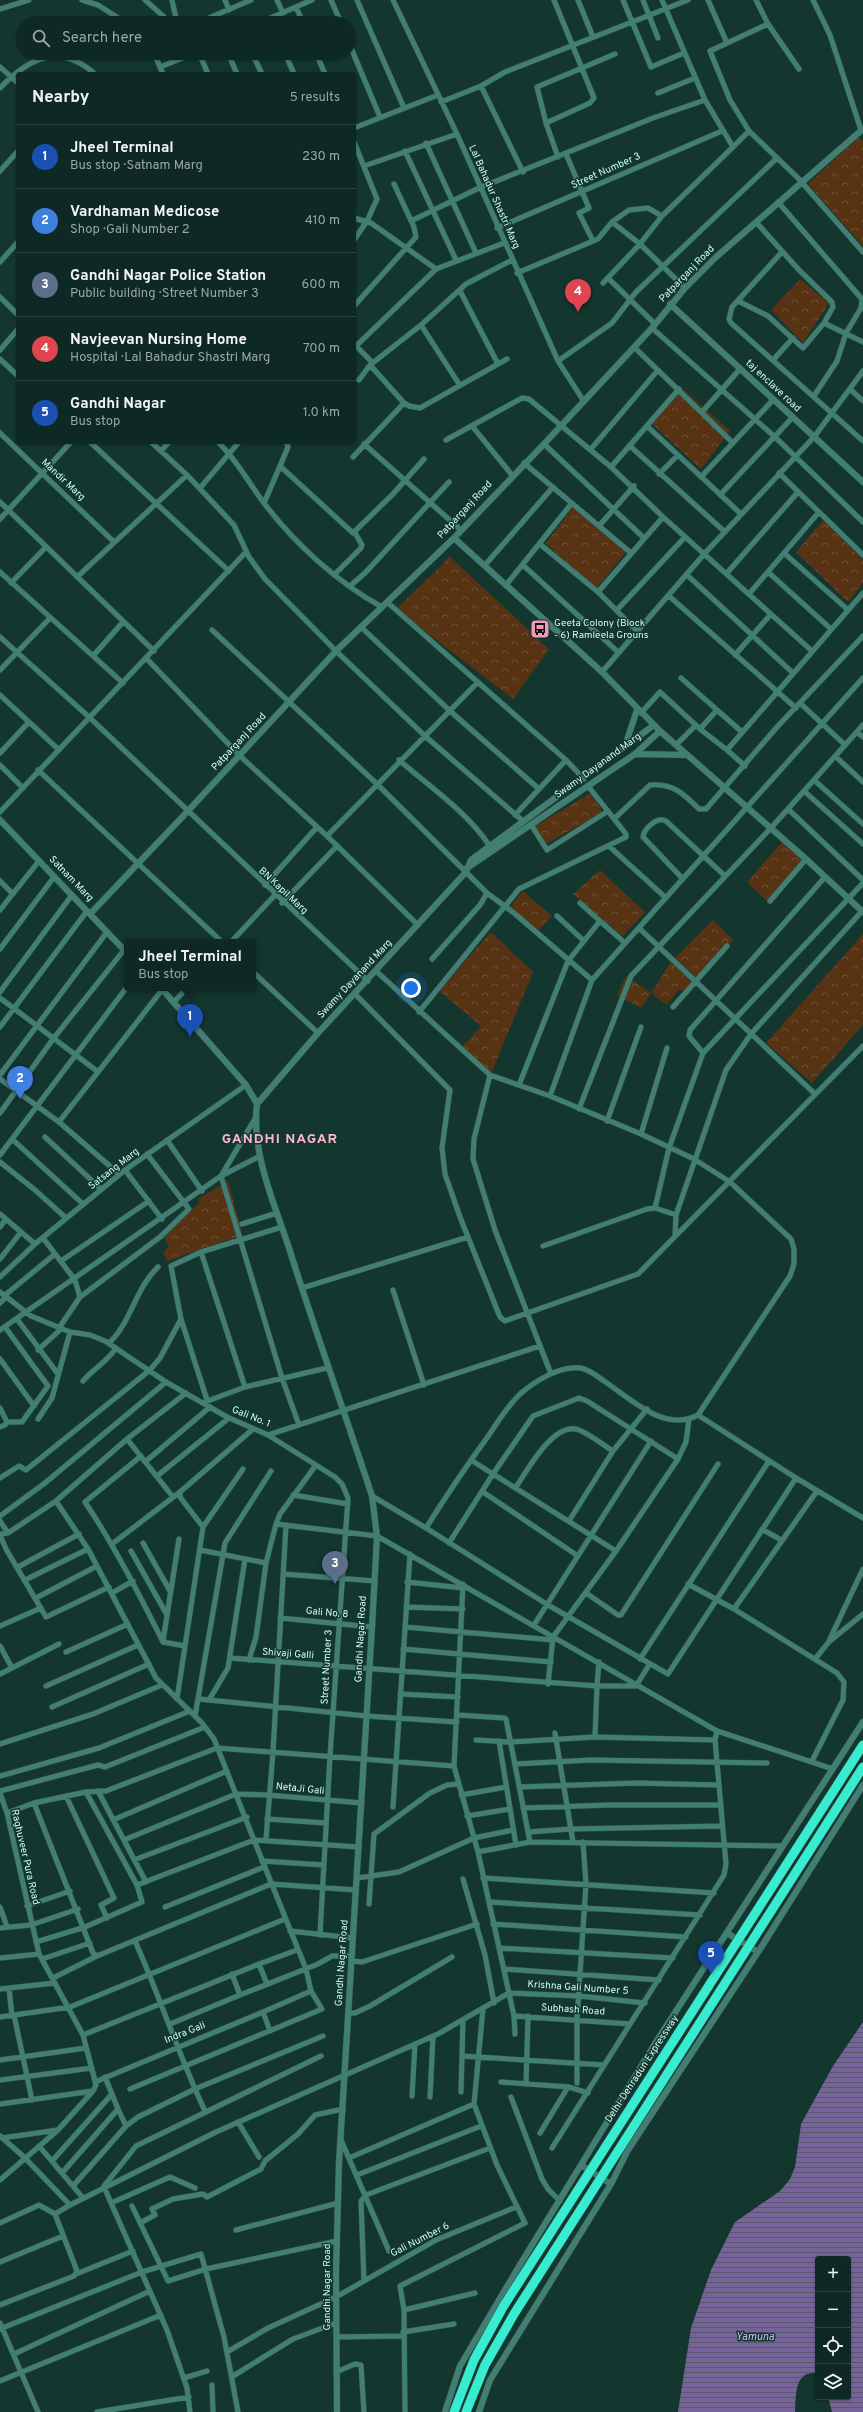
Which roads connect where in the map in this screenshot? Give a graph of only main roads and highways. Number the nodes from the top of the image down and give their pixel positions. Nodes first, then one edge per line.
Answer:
1 (863, 1745) edge
2 (863, 1767) edge
3 (454, 2412) edge
4 (466, 2412) edge

1 - 3 highway, Delhi-Dehradun Expressway, bridge
2 - 4 highway, bridge

